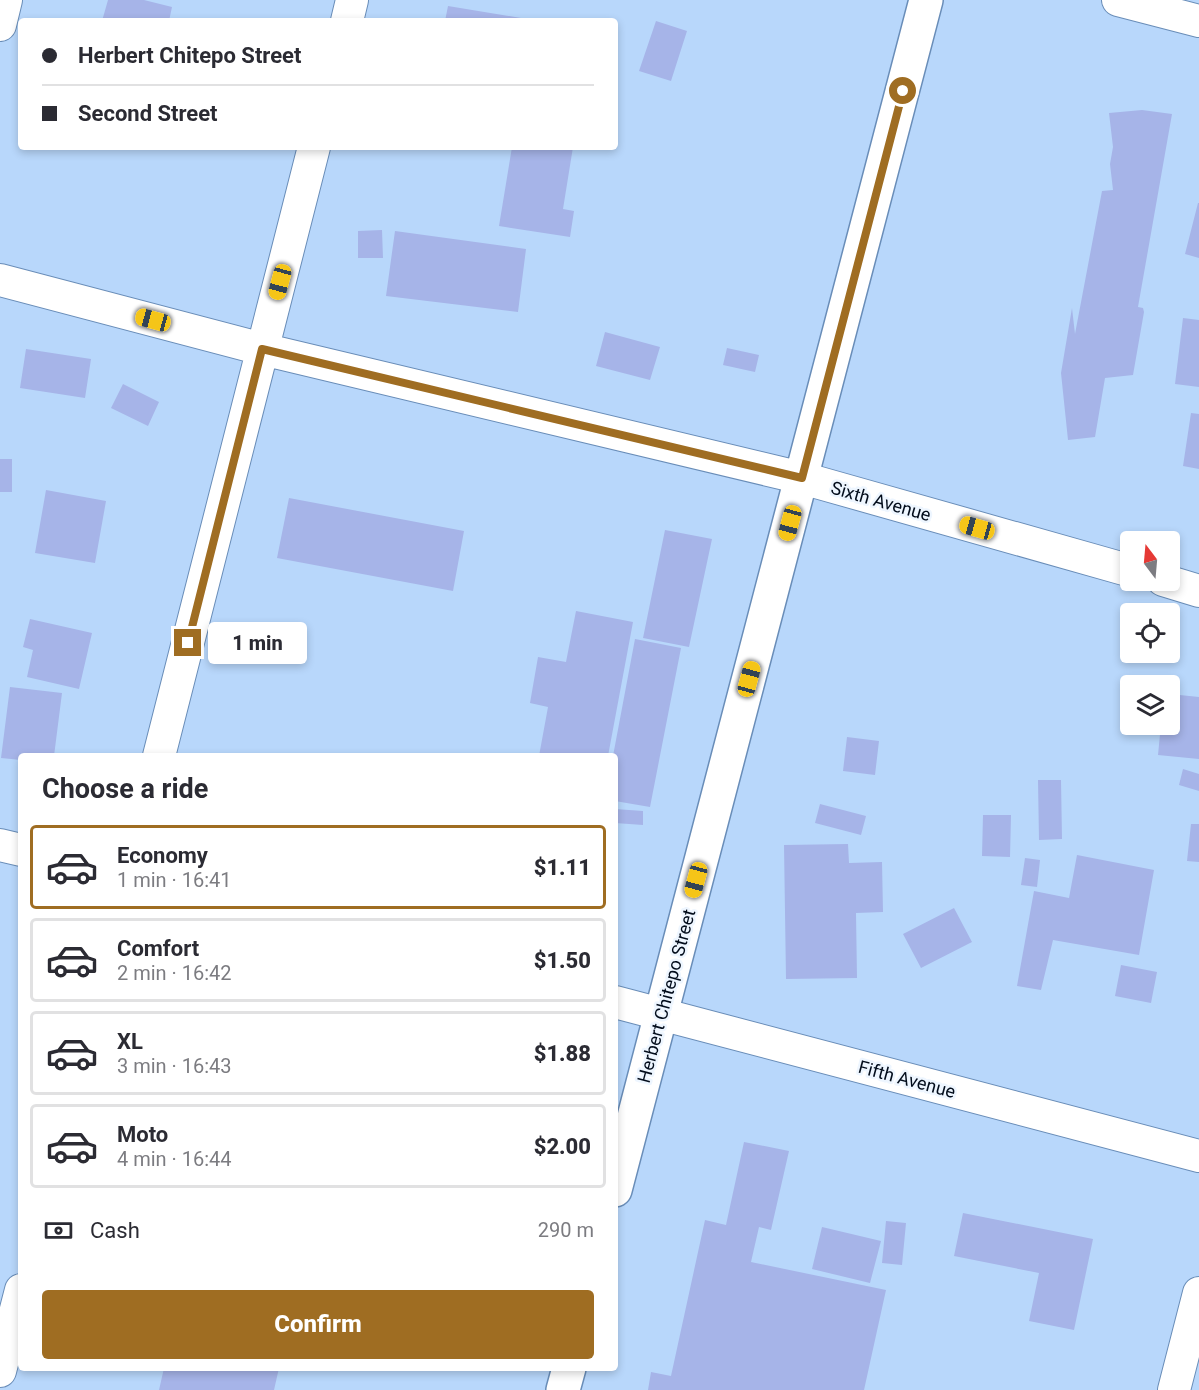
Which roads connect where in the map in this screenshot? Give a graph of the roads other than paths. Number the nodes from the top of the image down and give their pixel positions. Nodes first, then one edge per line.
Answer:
1 (6, 0) edge
2 (352, 0) edge
3 (926, 0) edge
4 (1118, 0) edge
5 (348, 18) edge
6 (1199, 21) edge
7 (0, 25) edge
8 (313, 150) edge
9 (0, 280) edge
10 (262, 349) junction
11 (802, 478) junction
12 (1120, 569) edge
13 (1180, 585) edge
14 (1199, 591) edge
15 (160, 753) edge
16 (0, 845) edge
17 (18, 849) edge
18 (618, 1003) edge
19 (661, 1014) junction
20 (1199, 1155) edge
21 (618, 1179) edge
22 (1199, 1293) edge
23 (18, 1302) edge
24 (0, 1371) edge
25 (568, 1371) edge
26 (563, 1390) edge
27 (1174, 1390) edge

1 - 7 street
2 - 5 street
3 - 11 main road, Herbert Chitepo Street
4 - 6 street
8 - 10 street
9 - 10 street, Sixth Avenue
10 - 11 street, Sixth Avenue
10 - 15 street
11 - 12 street, Sixth Avenue
11 - 19 main road, Herbert Chitepo Street
13 - 14 street
16 - 17 street
18 - 19 street, Fifth Avenue
19 - 20 street, Fifth Avenue
19 - 21 main road, Herbert Chitepo Street
22 - 27 street
23 - 24 street
25 - 26 main road

